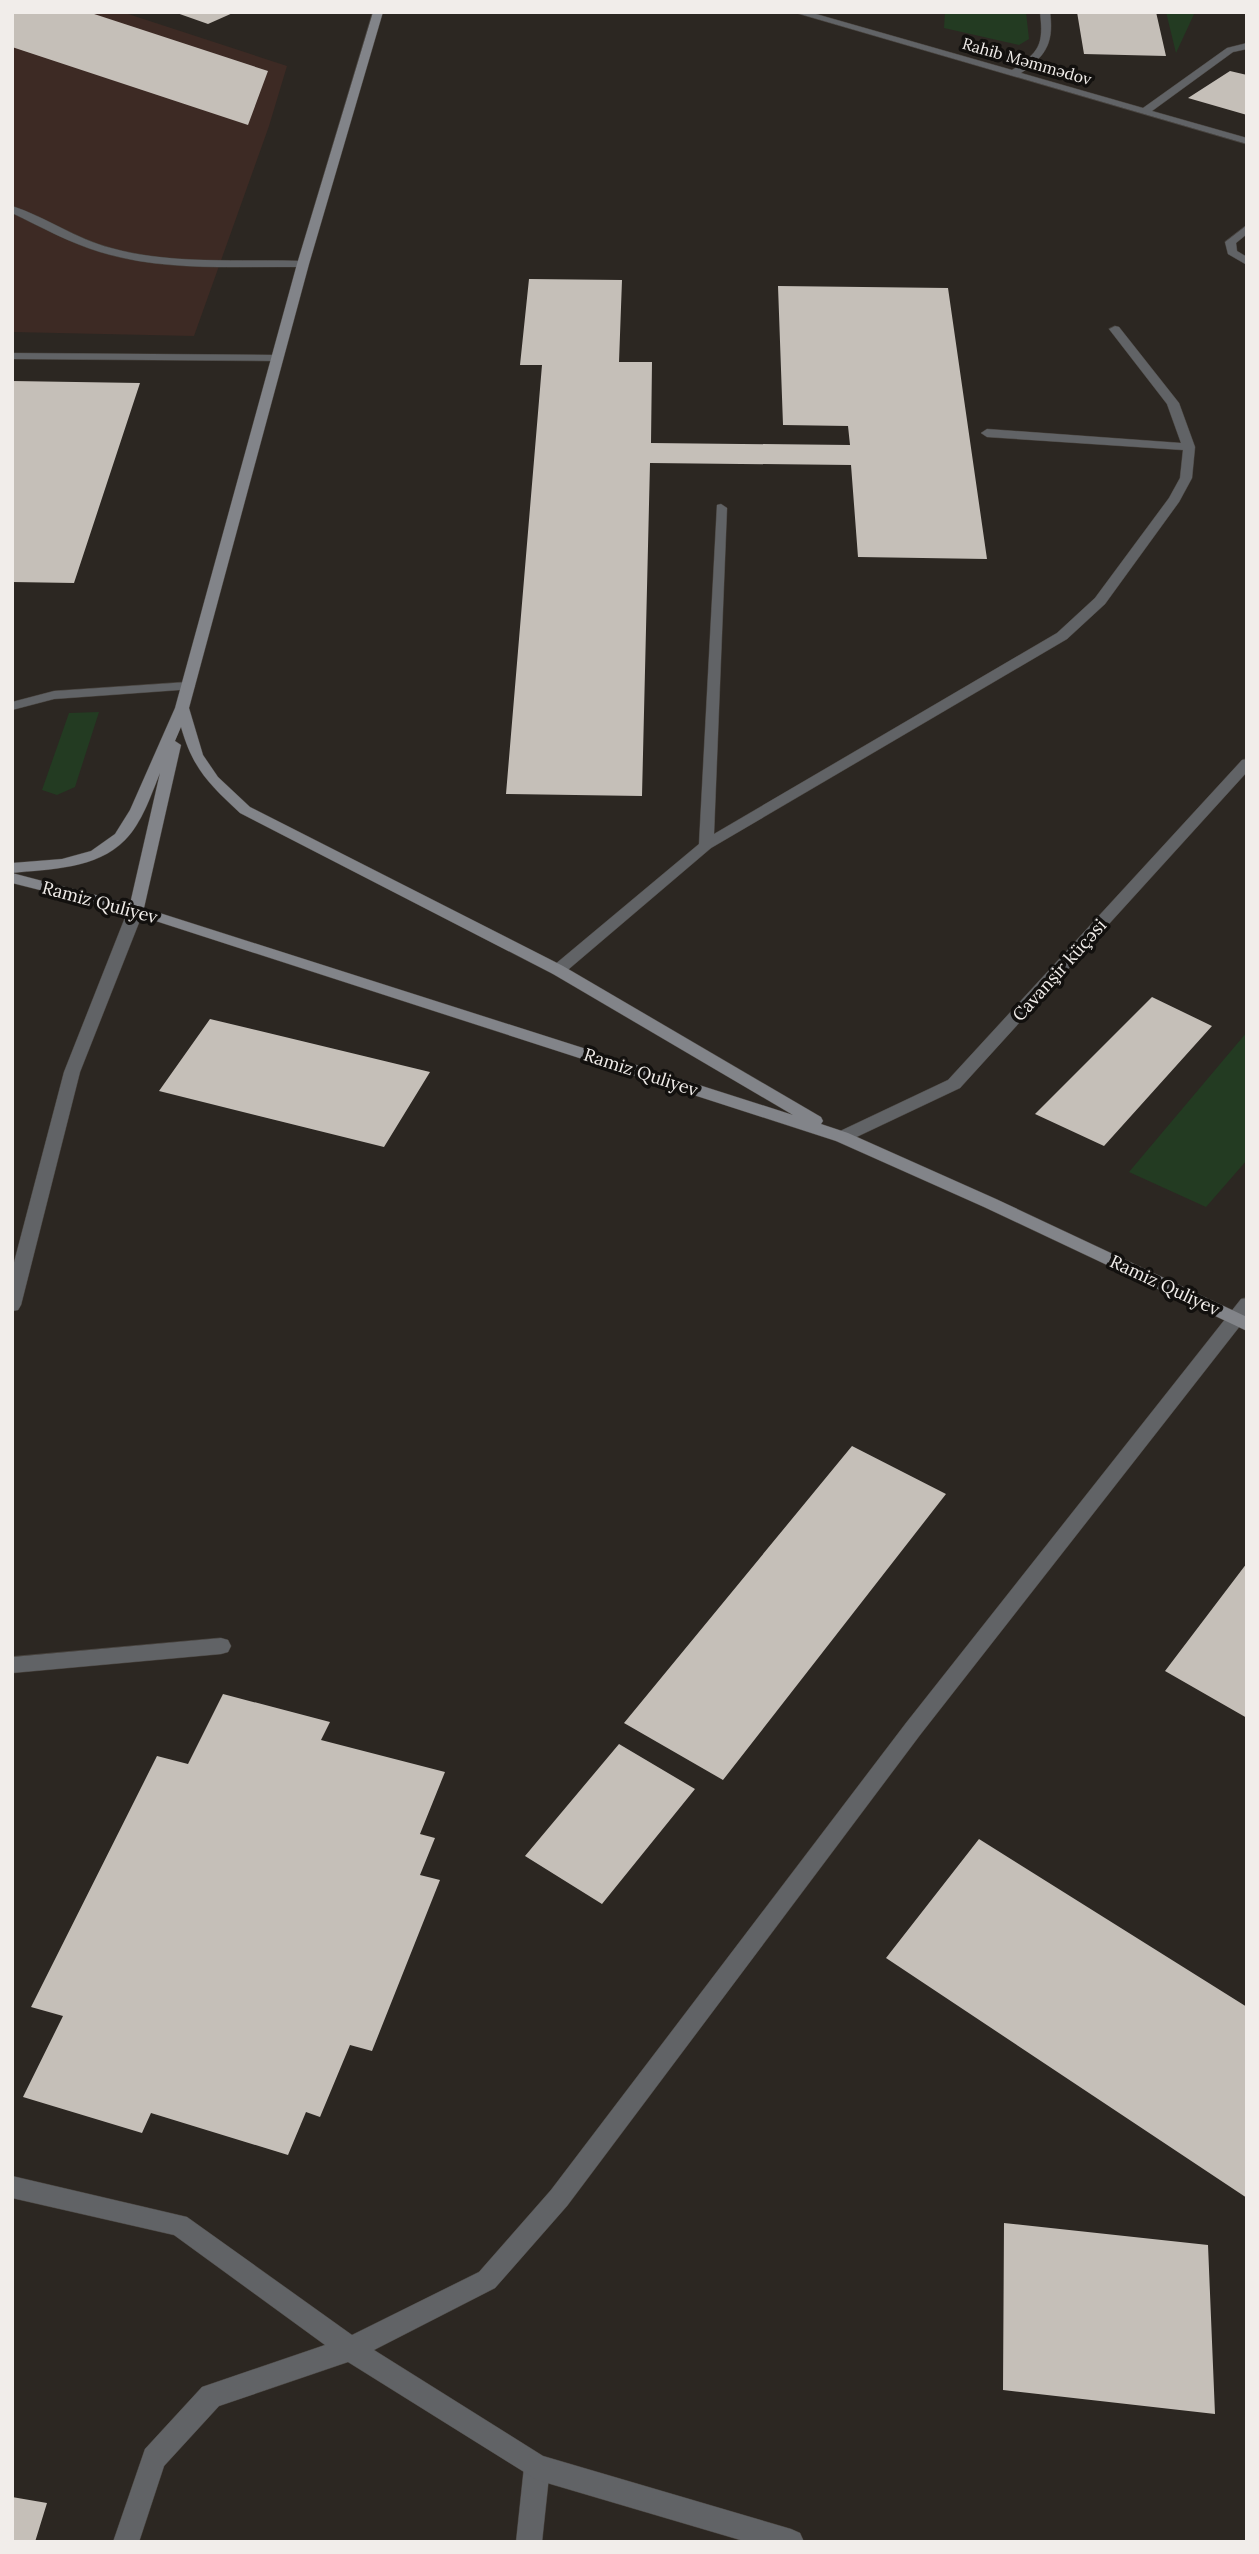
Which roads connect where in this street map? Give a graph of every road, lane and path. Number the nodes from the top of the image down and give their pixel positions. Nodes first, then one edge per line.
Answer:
1 (378, 12) edge
2 (798, 12) edge
3 (1045, 12) edge
4 (1247, 46) edge
5 (1013, 74) junction
6 (1145, 111) junction
7 (1247, 141) edge
8 (12, 209) edge
9 (1247, 228) edge
10 (1247, 262) edge
11 (303, 264) junction
12 (1115, 329) dead end
13 (12, 356) edge
14 (277, 358) junction
15 (987, 433) dead end
16 (1189, 447) junction
17 (721, 508) dead end
18 (188, 686) junction
19 (12, 706) edge
20 (183, 708) junction
21 (1247, 763) edge
22 (706, 845) junction
23 (12, 868) edge
24 (12, 878) edge
25 (136, 910) junction
26 (558, 970) junction
27 (842, 1137) junction
28 (12, 1305) edge
29 (1243, 1316) edge
30 (221, 1646) dead end
31 (12, 1665) edge
32 (12, 2187) edge
33 (350, 2348) junction
34 (537, 2467) junction
35 (126, 2542) edge
36 (529, 2542) edge
37 (791, 2542) edge

1 - 11 main road
2 - 5 street, Rahib Məmmədov
3 - 5 street
4 - 6 street
5 - 6 street, Rahib Məmmədov
6 - 7 street, Rahib Məmmədov
8 - 11 street
9 - 10 street
11 - 14 main road
12 - 16 street
13 - 14 street
14 - 18 main road
15 - 16 street
16 - 22 street
17 - 22 street
18 - 19 street
18 - 20 main road
20 - 23 main road
20 - 25 main road
20 - 26 main road
21 - 27 street, Cavanşir küçəsi
22 - 26 street
24 - 25 main road, Ramiz Quliyev
25 - 27 main road, Ramiz Quliyev
25 - 28 street
26 - 27 main road
27 - 29 main road, Ramiz Quliyev
29 - 33 street
30 - 31 street
32 - 33 street
33 - 34 street
33 - 35 street
34 - 36 street
34 - 37 street

